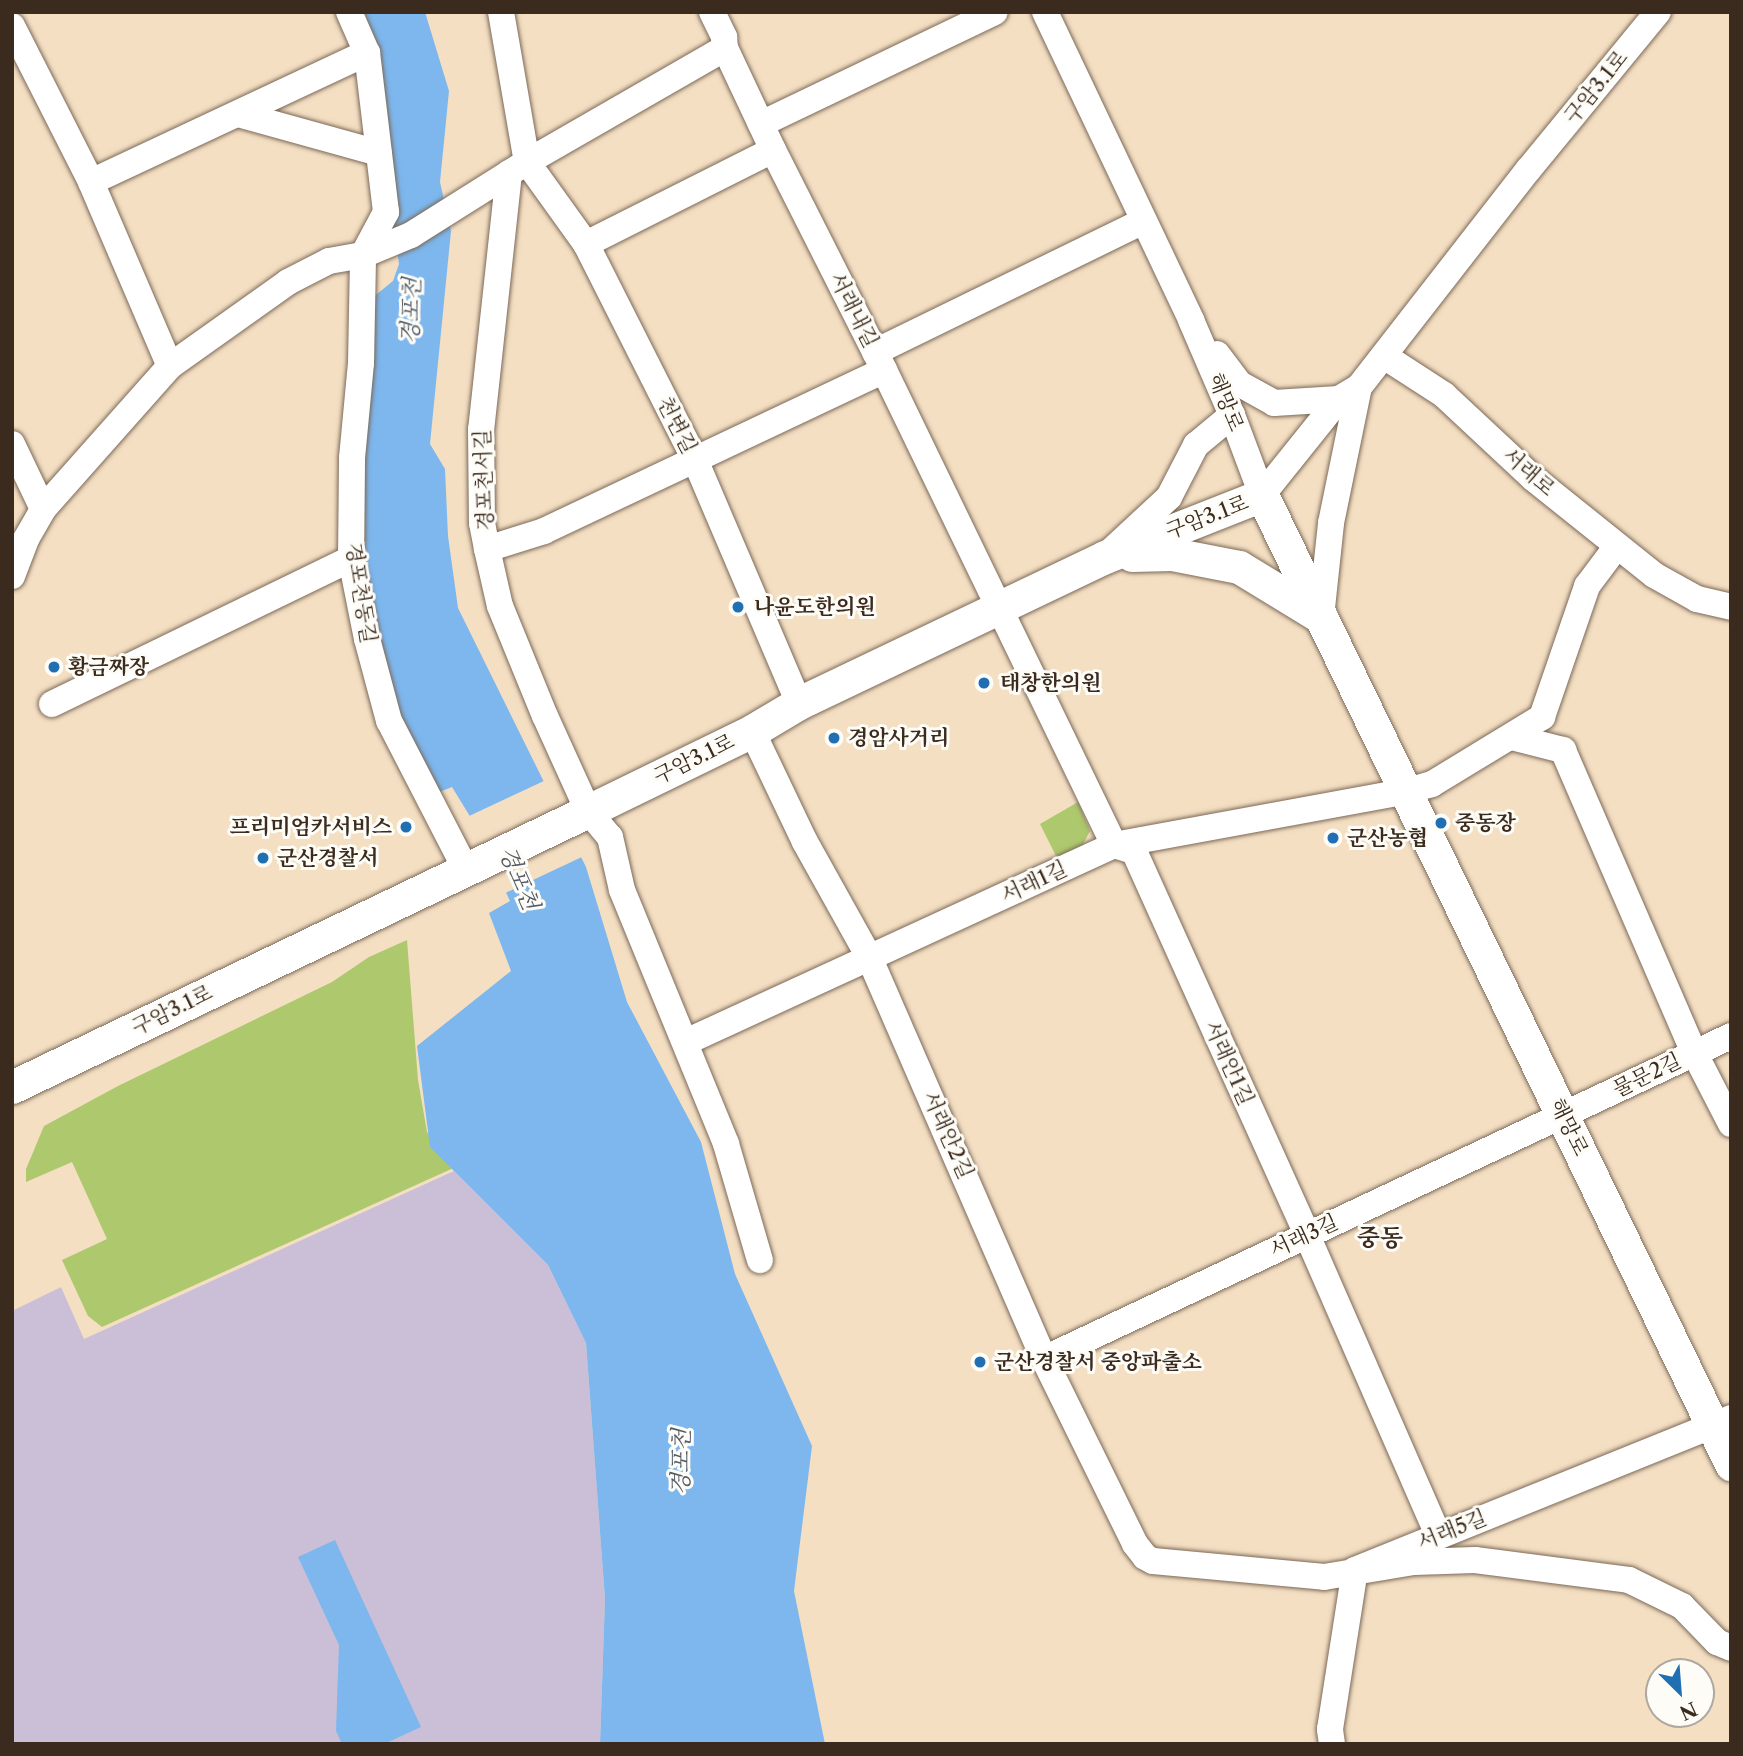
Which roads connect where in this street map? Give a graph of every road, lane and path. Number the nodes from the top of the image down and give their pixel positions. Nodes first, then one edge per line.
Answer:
1 (349, 12) edge
2 (501, 12) edge
3 (712, 12) edge
4 (995, 12) edge
5 (1045, 12) edge
6 (1658, 12) edge
7 (12, 26) edge
8 (724, 48) junction
9 (367, 53) junction
10 (238, 114) junction
11 (761, 124) junction
12 (773, 150) junction
13 (379, 153) junction
14 (518, 167) junction
15 (91, 182) junction
16 (1143, 221) junction
17 (586, 244) junction
18 (363, 255) junction
19 (329, 261) junction
20 (362, 305) junction
21 (1191, 320) junction
22 (1384, 356) junction
23 (880, 361) junction
24 (170, 366) junction
25 (1349, 393) junction
26 (1232, 415) junction
27 (12, 444) edge
28 (696, 462) junction
29 (1262, 495) junction
30 (43, 509) junction
31 (19, 542) edge
32 (1617, 546) junction
33 (487, 549) junction
34 (1105, 557) junction
35 (351, 559) junction
36 (12, 576) edge
37 (1731, 607) edge
38 (999, 608) junction
39 (1321, 617) junction
40 (799, 703) junction
41 (52, 704) dead end
42 (752, 731) junction
43 (1511, 737) junction
44 (1404, 792) junction
45 (583, 813) junction
46 (1114, 845) junction
47 (474, 864) junction
48 (870, 959) junction
49 (1731, 1036) edge
50 (686, 1042) junction
51 (1694, 1052) junction
52 (12, 1087) edge
53 (1563, 1115) junction
54 (1731, 1124) edge
55 (1307, 1235) junction
56 (760, 1259) dead end
57 (1044, 1359) junction
58 (1722, 1423) edge
59 (1731, 1464) edge
60 (1438, 1535) junction
61 (1355, 1570) junction
62 (1731, 1648) edge
63 (1332, 1744) edge

1 - 9 street, 경포천동길
2 - 14 street
3 - 8 street, 서래내길
4 - 11 street
5 - 16 street, 해망로
6 - 22 street, 구암3.1로
7 - 15 street
8 - 11 street, 서래내길
8 - 14 street
9 - 10 street
9 - 13 street, 경포천동길
10 - 13 street
10 - 15 street
11 - 12 street, 서래내길
12 - 17 street
12 - 23 street, 서래내길
13 - 18 street, 경포천동길
14 - 17 street, 천변길
14 - 18 street
14 - 33 street, 경포천서길
15 - 24 street
16 - 21 street, 해망로
16 - 23 street
17 - 28 street, 천변길
18 - 19 street
18 - 20 street, 경포천동길
19 - 20 street
19 - 24 street
20 - 35 street, 경포천동길
21 - 25 street
21 - 26 street, 해망로
22 - 25 street, 구암3.1로
22 - 32 street, 서래로
23 - 28 street
23 - 38 street, 서래내길
24 - 30 street
25 - 29 street, 구암3.1로
25 - 39 street
26 - 29 street, 해망로
26 - 34 street
27 - 30 street
28 - 33 street
28 - 40 street, 천변길
29 - 34 main road, 구암3.1로
29 - 39 main road, 해망로
30 - 31 street
31 - 36 street
32 - 37 street, 서래로
32 - 43 street
33 - 45 street, 경포천서길
34 - 38 main road, 구암3.1로
34 - 39 main road
35 - 41 street
35 - 47 street, 경포천동길
38 - 40 main road, 구암3.1로
38 - 46 street, 서래안1길
39 - 44 main road, 해망로
40 - 42 main road, 구암3.1로
42 - 45 main road, 구암3.1로
42 - 48 street, 서래안2길
43 - 44 street
43 - 51 street
44 - 46 street, 서래1길
44 - 53 main road, 해망로
45 - 47 main road, 구암3.1로
45 - 50 street
46 - 48 street, 서래1길
46 - 55 street, 서래안1길
47 - 52 main road, 구암3.1로
48 - 50 street, 서래1길
48 - 57 street, 서래안2길
49 - 51 street, 물문2길
50 - 56 street
51 - 53 street, 물문2길
51 - 54 street
53 - 55 street, 서래3길
53 - 58 main road, 해망로
55 - 57 street, 서래3길
55 - 60 street, 서래안1길
57 - 61 street, 서래안2길
58 - 59 main road, 해망로
58 - 60 street, 서래5길
60 - 61 street, 서래5길
61 - 62 street
61 - 63 street

